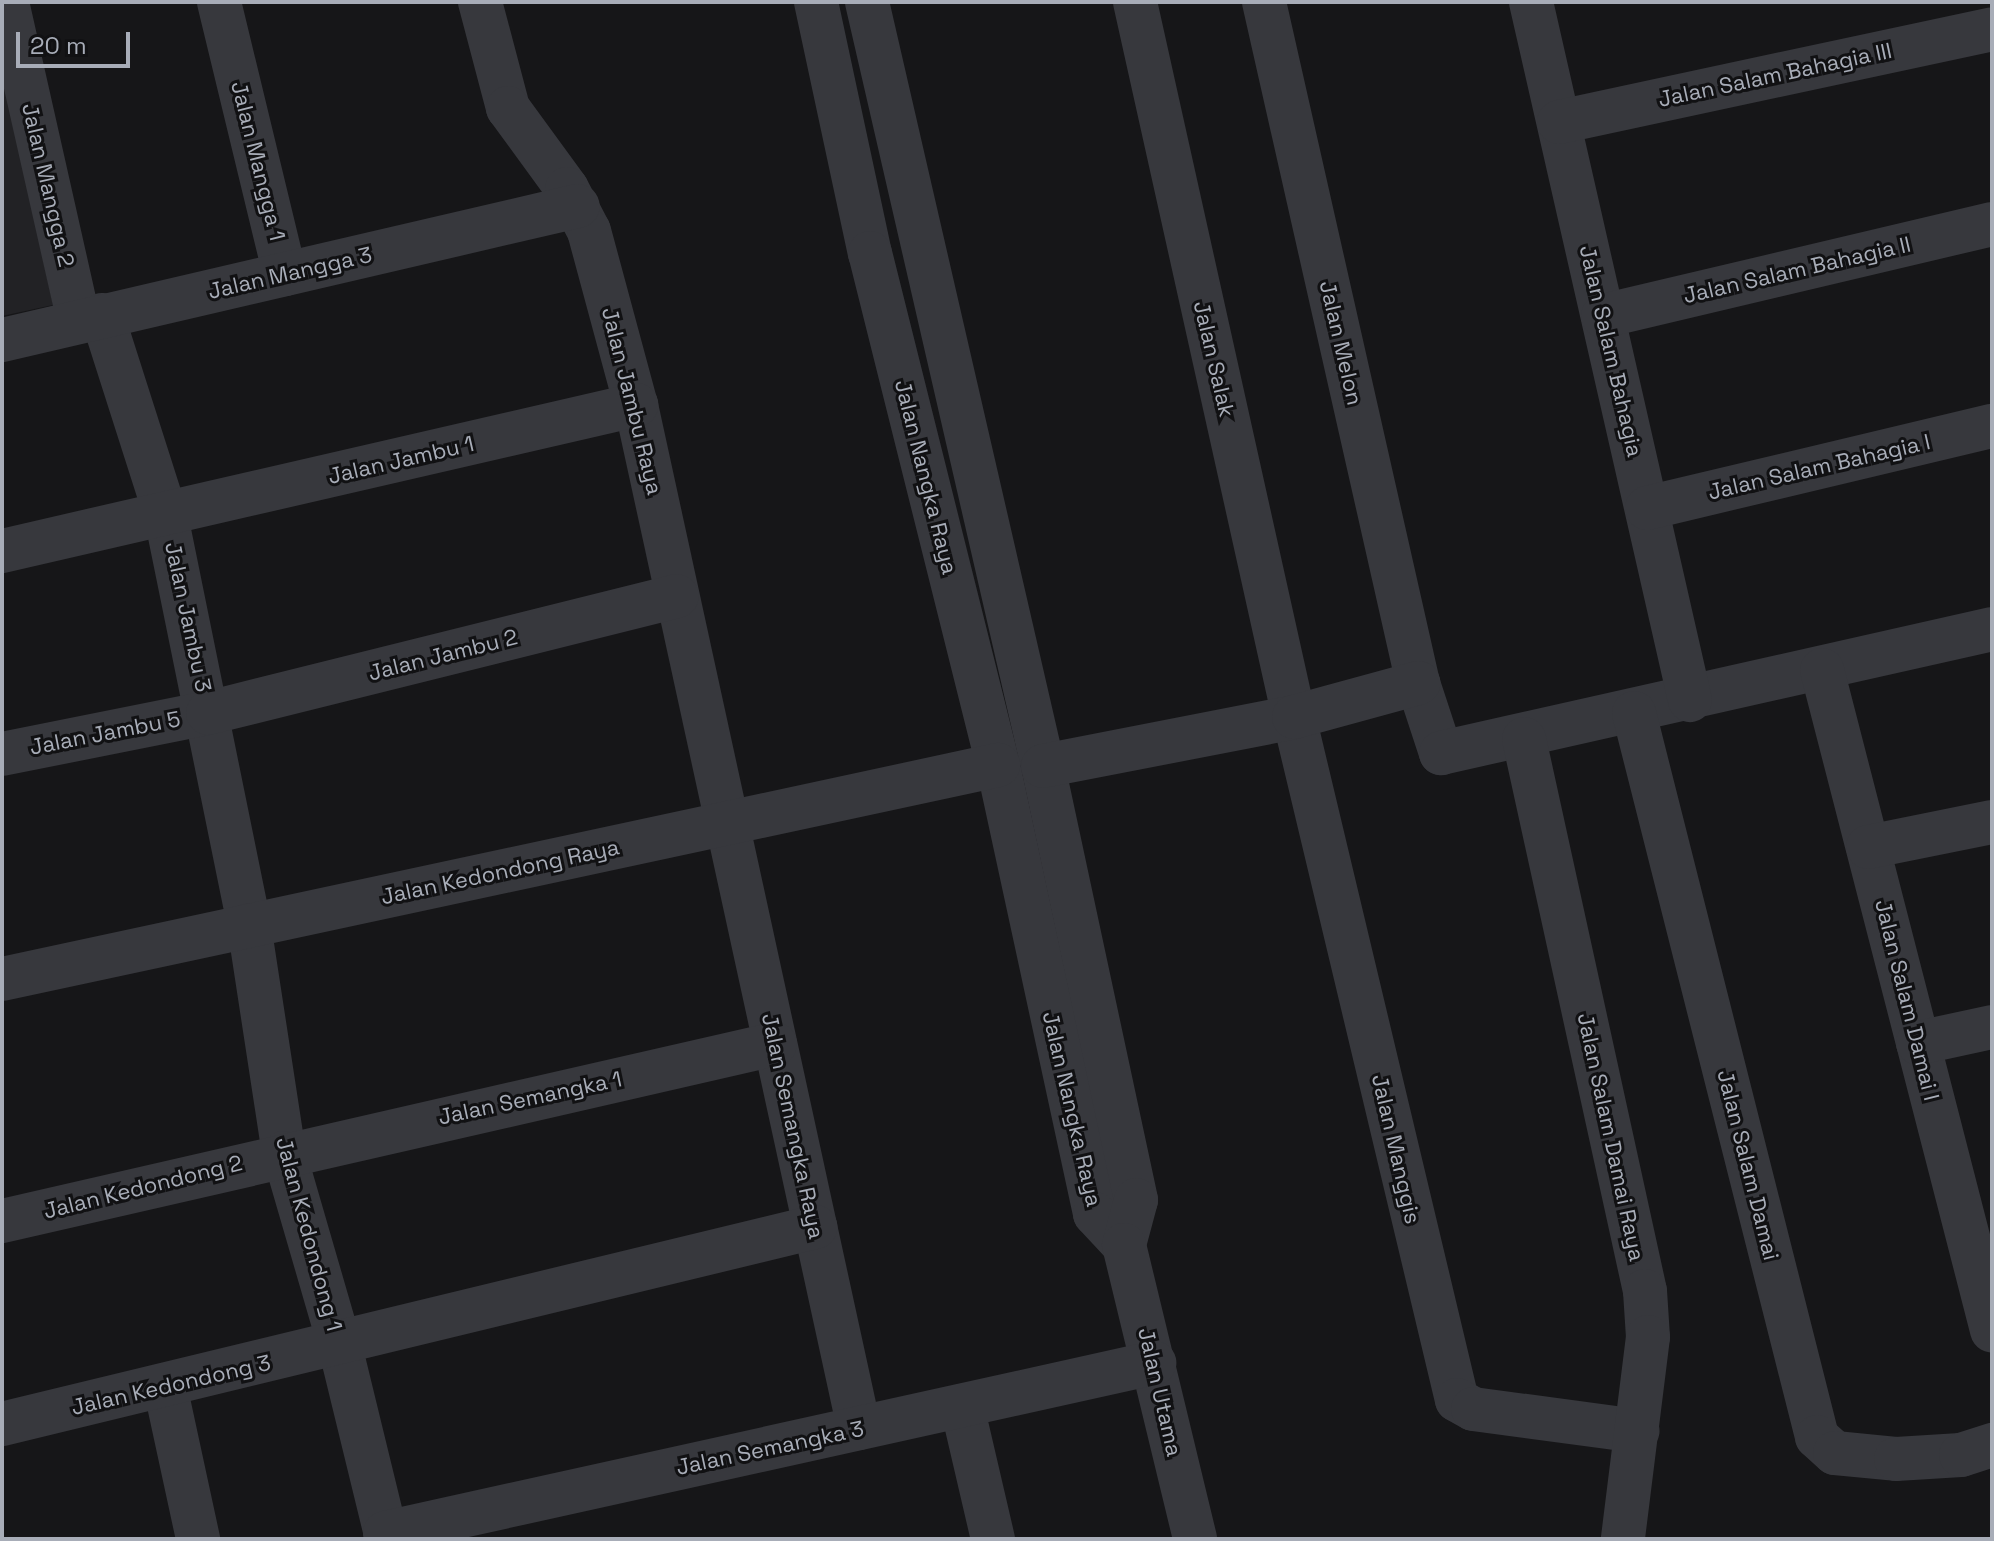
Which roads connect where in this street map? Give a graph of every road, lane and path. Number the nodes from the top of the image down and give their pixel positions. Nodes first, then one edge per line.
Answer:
1 (7, 2) edge
2 (219, 2) edge
3 (480, 2) edge
4 (816, 2) edge
5 (867, 2) edge
6 (1135, 2) edge
7 (1531, 2) edge
8 (1267, 3) edge
9 (1992, 29) edge
10 (885, 86) junction
11 (837, 95) junction
12 (1559, 122) junction
13 (578, 206) junction
14 (1992, 224) edge
15 (923, 243) junction
16 (870, 253) junction
17 (285, 274) junction
18 (1603, 316) junction
19 (91, 318) junction
20 (2, 340) edge
21 (636, 405) junction
22 (1992, 426) edge
23 (1647, 508) junction
24 (166, 516) junction
25 (2, 551) edge
26 (677, 596) junction
27 (1992, 629) edge
28 (1822, 670) junction
29 (1418, 683) junction
30 (1690, 700) junction
31 (208, 713) junction
32 (1634, 713) junction
33 (1294, 717) junction
34 (1524, 739) junction
35 (2, 754) edge
36 (998, 765) junction
37 (1043, 766) junction
38 (1992, 822) edge
39 (727, 823) junction
40 (1868, 847) junction
41 (249, 925) junction
42 (2, 979) edge
43 (1092, 996) junction
44 (1047, 1003) junction
45 (1992, 1027) edge
46 (1918, 1043) junction
47 (775, 1044) junction
48 (284, 1153) junction
49 (2, 1221) edge
50 (815, 1227) junction
51 (1124, 1245) junction
52 (1992, 1330) edge
53 (340, 1346) junction
54 (1154, 1363) junction
55 (165, 1386) junction
56 (962, 1406) junction
57 (2, 1424) edge
58 (859, 1428) junction
59 (1638, 1431) junction
60 (1992, 1445) edge
61 (386, 1536) edge
62 (198, 1539) edge
63 (993, 1539) edge
64 (1195, 1539) edge
65 (1623, 1539) edge

1 - 19 street, Jalan Mangga 2
2 - 17 street, Jalan Mangga 1
3 - 13 street, Jalan Jambu Raya
4 - 11 street, Jalan Nangka Raya
5 - 10 street, Jalan Nangka Raya
6 - 33 street, Jalan Salak
7 - 12 street, Jalan Salam Bahagia
8 - 29 street, Jalan Melon
9 - 12 street, Jalan Salam Bahagia III
10 - 11 street
10 - 15 street, Jalan Nangka Raya
11 - 16 street, Jalan Nangka Raya
12 - 18 street, Jalan Salam Bahagia
13 - 17 street, Jalan Mangga 3
13 - 21 street, Jalan Jambu Raya
14 - 18 street, Jalan Salam Bahagia II
15 - 16 street
15 - 37 street, Jalan Nangka Raya
16 - 36 street, Jalan Nangka Raya
17 - 19 street, Jalan Mangga 3
18 - 23 street, Jalan Salam Bahagia
19 - 20 street, Jalan Mangga 3
19 - 24 street, Jalan Jambu 3
21 - 24 street, Jalan Jambu 1
21 - 26 street, Jalan Jambu Raya
22 - 23 street, Jalan Salam Bahagia I
23 - 30 street, Jalan Salam Bahagia
24 - 25 street, Jalan Jambu 1
24 - 31 street, Jalan Jambu 3
26 - 31 street, Jalan Jambu 2
26 - 39 street, Jalan Jambu Raya
27 - 28 street
28 - 30 street
28 - 40 street, Jalan Salam Damai I
29 - 33 street
29 - 34 street
30 - 32 street
31 - 35 street, Jalan Jambu 5
31 - 41 street, Jalan Jambu 3
32 - 34 street
32 - 60 street, Jalan Salam Damai
33 - 37 street
33 - 59 street, Jalan Manggis
34 - 59 street, Jalan Salam Damai Raya
36 - 39 street, Jalan Kedondong Raya
36 - 44 street, Jalan Nangka Raya
37 - 43 street, Jalan Nangka Raya
38 - 40 street
39 - 41 street, Jalan Kedondong Raya
39 - 47 street, Jalan Semangka Raya
40 - 46 street, Jalan Salam Damai I
41 - 42 street, Jalan Kedondong Raya
41 - 48 street, Jalan Kedondong 1
43 - 44 street
43 - 51 street, Jalan Nangka Raya
44 - 51 street, Jalan Nangka Raya
45 - 46 street
46 - 52 street, Jalan Salam Damai I
47 - 48 street, Jalan Semangka 1
47 - 50 street, Jalan Semangka Raya
48 - 49 street, Jalan Kedondong 2
48 - 53 street, Jalan Kedondong 1
50 - 53 street, Jalan Kedondong 3
50 - 58 street, Jalan Semangka Raya
51 - 54 street, Jalan Utama
53 - 55 street, Jalan Kedondong 3
53 - 61 street, Jalan Kedondong 1
54 - 56 street, Jalan Semangka 3
54 - 64 street, Jalan Utama
55 - 57 street, Jalan Kedondong 3
55 - 62 street
56 - 58 street, Jalan Semangka 3
56 - 63 street
58 - 61 street, Jalan Semangka 3
59 - 65 street, Jalan Salam Damai Raya

